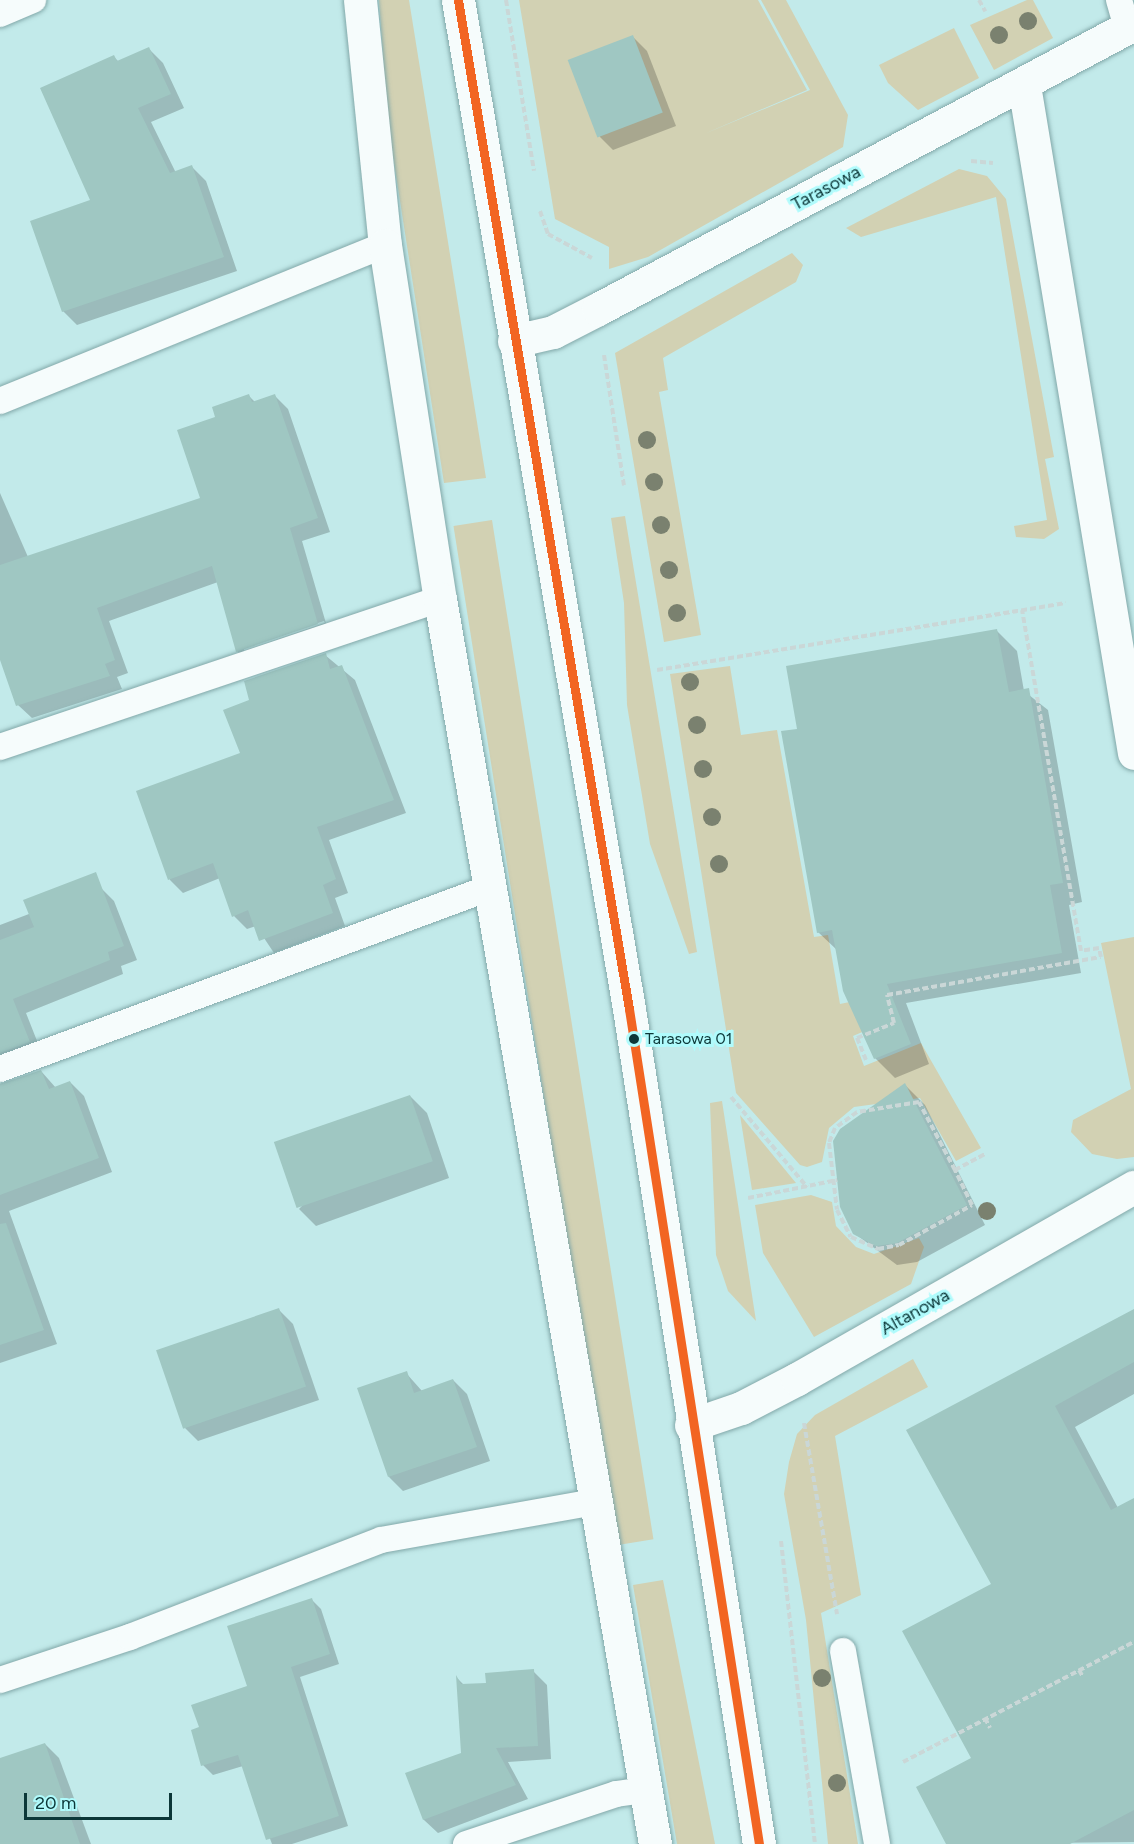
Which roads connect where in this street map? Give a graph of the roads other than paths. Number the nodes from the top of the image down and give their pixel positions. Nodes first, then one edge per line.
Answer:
1 (33, 0) edge
2 (360, 0) edge
3 (458, 0) edge
4 (0, 14) edge
5 (1127, 17) edge
6 (1024, 85) junction
7 (385, 245) junction
8 (514, 341) junction
9 (0, 401) edge
10 (440, 599) junction
11 (0, 747) edge
12 (1134, 753) edge
13 (489, 888) junction
14 (0, 1070) edge
15 (1134, 1187) edge
16 (691, 1425) junction
17 (594, 1502) junction
18 (843, 1651) road end
19 (0, 1680) edge
20 (646, 1790) junction
21 (466, 1844) edge
22 (655, 1844) edge
23 (759, 1844) edge
24 (877, 1844) edge

1 - 4 lane
2 - 7 street
3 - 8 street
5 - 6 street, Tarasowa
6 - 8 street, Tarasowa
6 - 12 street
7 - 9 lane
7 - 10 street
8 - 16 street
10 - 11 lane
10 - 13 street
13 - 14 lane
13 - 17 street
15 - 16 street, Altanowa
16 - 23 street
17 - 19 lane
17 - 20 street
18 - 24 lane
20 - 21 lane
20 - 22 street

